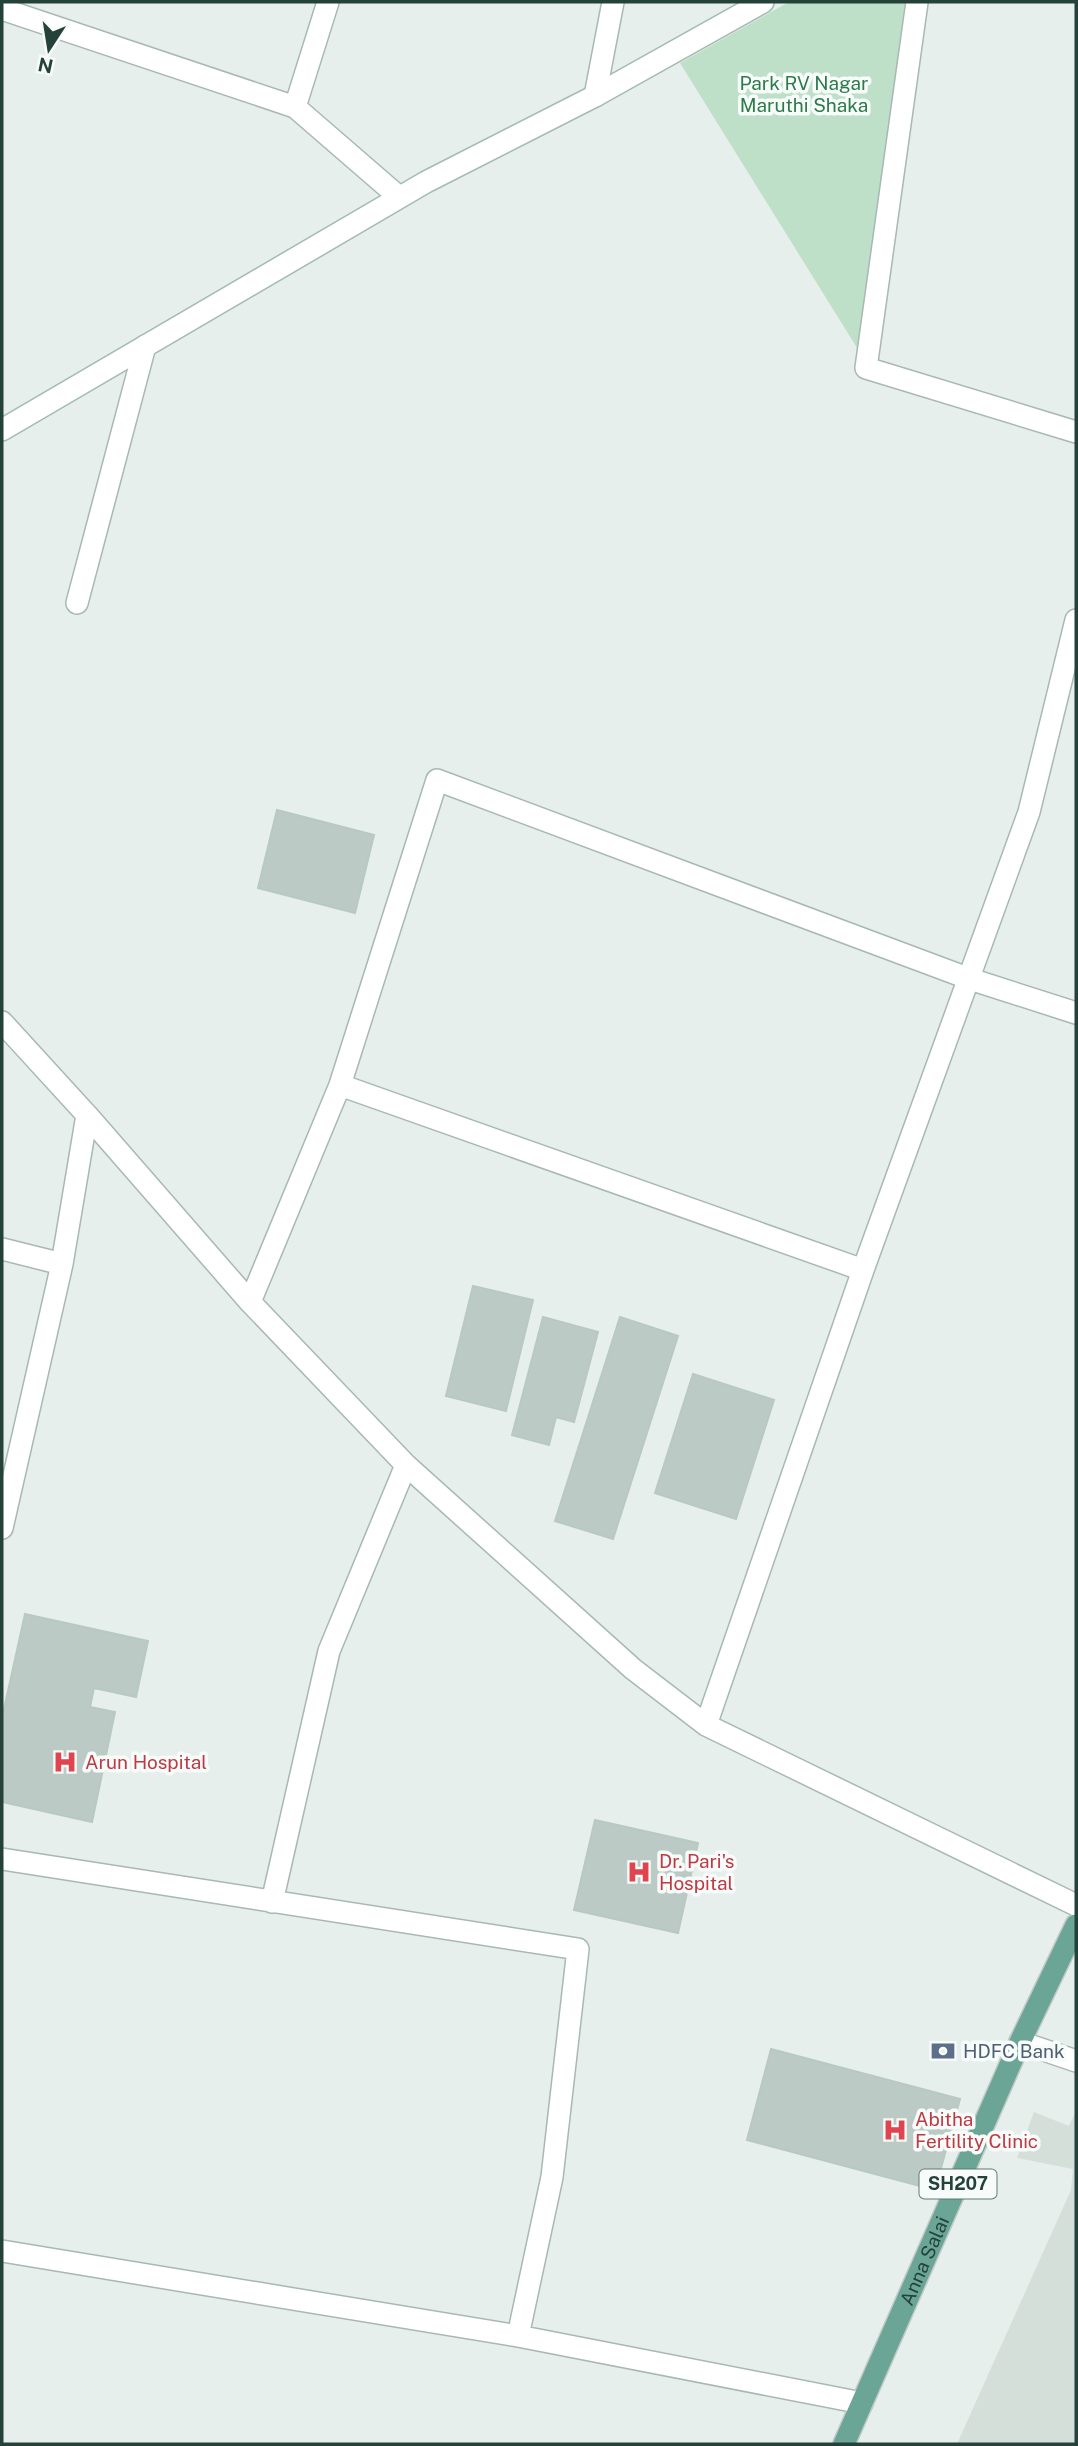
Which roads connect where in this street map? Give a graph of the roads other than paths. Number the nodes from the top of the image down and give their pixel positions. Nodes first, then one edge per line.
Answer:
1 (328, 2) edge
2 (612, 2) edge
3 (763, 2) edge
4 (917, 2) edge
5 (2, 9) edge
6 (595, 96) junction
7 (295, 107) junction
8 (399, 197) junction
9 (145, 346) junction
10 (2, 430) edge
11 (1076, 432) edge
12 (77, 603) dead end
13 (1076, 620) edge
14 (970, 979) junction
15 (1076, 1013) edge
16 (2, 1022) edge
17 (340, 1086) junction
18 (87, 1115) junction
19 (2, 1249) edge
20 (62, 1264) junction
21 (863, 1270) junction
22 (250, 1302) junction
23 (406, 1465) junction
24 (2, 1528) edge
25 (706, 1726) junction
26 (2, 1859) edge
27 (272, 1902) junction
28 (1076, 1905) edge
29 (1076, 1925) edge
30 (1020, 2042) junction
31 (1076, 2061) edge
32 (2, 2251) edge
33 (518, 2336) junction
34 (862, 2403) junction
35 (844, 2444) edge

1 - 7 street
2 - 6 street
3 - 6 street
4 - 11 street
5 - 7 street
6 - 8 street
7 - 8 street
8 - 9 street
9 - 10 street
9 - 12 street
13 - 14 street
14 - 15 street
14 - 17 street
14 - 21 street
16 - 18 street
17 - 21 street
17 - 22 street
18 - 20 street
18 - 22 street
19 - 20 street
20 - 24 street
21 - 25 street
22 - 23 street
23 - 25 street
23 - 27 street
25 - 28 street
26 - 27 street
27 - 33 street
29 - 30 main road, Anna Salai / SH207
30 - 31 street
30 - 34 main road, Anna Salai / SH207
32 - 33 street
33 - 34 street
34 - 35 main road, Anna Salai / SH207

